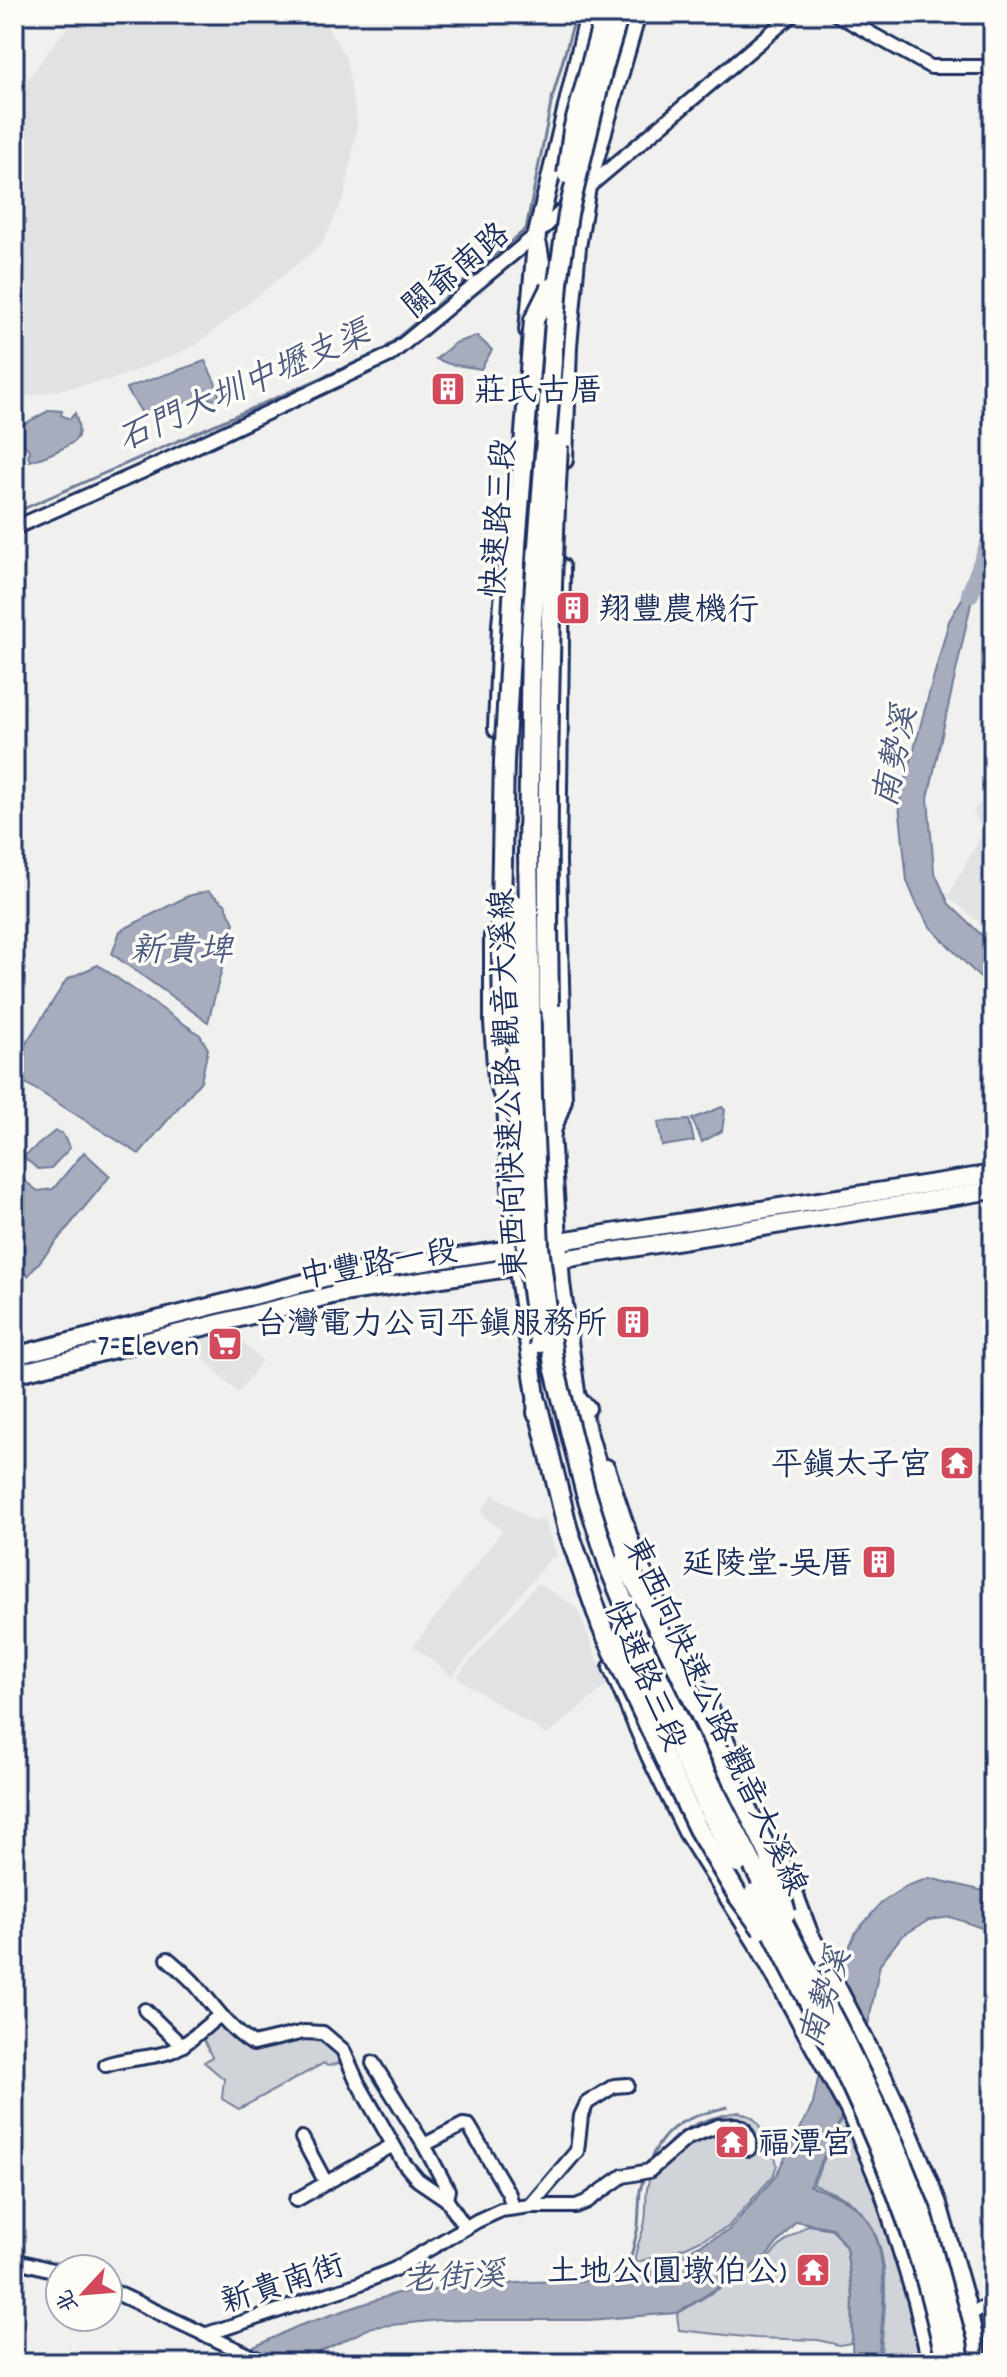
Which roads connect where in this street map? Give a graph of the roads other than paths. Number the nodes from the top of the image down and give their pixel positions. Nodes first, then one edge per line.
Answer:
1 (589, 14) edge
2 (605, 14) edge
3 (619, 14) edge
4 (637, 14) edge
5 (793, 14) edge
6 (836, 14) edge
7 (982, 67) dead end
8 (587, 187) junction
9 (537, 234) junction
10 (550, 288) junction
11 (571, 310) junction
12 (553, 345) junction
13 (14, 528) edge
14 (509, 625) junction
15 (539, 627) junction
16 (561, 627) junction
17 (501, 860) junction
18 (536, 862) junction
19 (557, 862) junction
20 (506, 1105) junction
21 (551, 1134) junction
22 (993, 1174) edge
23 (993, 1190) edge
24 (558, 1242) junction
25 (515, 1248) junction
26 (560, 1260) junction
27 (518, 1266) junction
28 (136, 1325) junction
29 (142, 1343) junction
30 (14, 1356) edge
31 (14, 1374) edge
32 (577, 1399) junction
33 (537, 1403) junction
34 (725, 1740) junction
35 (708, 1753) junction
36 (668, 1773) junction
37 (809, 1933) junction
38 (792, 1958) junction
39 (168, 1959) dead end
40 (145, 2010) dead end
41 (219, 2016) junction
42 (182, 2046) junction
43 (373, 2063) dead end
44 (106, 2065) dead end
45 (627, 2085) dead end
46 (302, 2138) dead end
47 (393, 2145) junction
48 (424, 2145) junction
49 (749, 2149) dead end
50 (326, 2183) junction
51 (446, 2199) junction
52 (296, 2200) dead end
53 (530, 2206) junction
54 (513, 2208) junction
55 (465, 2227) junction
56 (14, 2260) edge
57 (44, 2268) edge
58 (124, 2297) edge
59 (993, 2305) edge
60 (969, 2313) junction
61 (204, 2335) junction
62 (934, 2362) edge
63 (266, 2363) edge
64 (960, 2363) edge
65 (979, 2363) edge

1 - 9 main road, 快速路三段
2 - 10 highway, 東西向快速公路 觀音大溪線, bridge
3 - 12 highway, 東西向快速公路 觀音大溪線, bridge
4 - 8 main road, 快速路三段
5 - 8 street, 關爺南路
6 - 7 street
8 - 9 street, 關爺南路
8 - 11 main road, 快速路三段
9 - 13 street, 關爺南路
9 - 14 main road, 快速路三段
10 - 20 highway, bridge
10 - 38 highway, 東西向快速公路 觀音大溪線, bridge
11 - 15 street, 快速路三段
11 - 16 main road, 快速路三段
12 - 21 highway, bridge
12 - 38 highway, 東西向快速公路 觀音大溪線, bridge
14 - 15 street
14 - 17 main road, 快速路三段
15 - 16 street
15 - 18 street, 快速路三段
16 - 19 main road, 快速路三段
17 - 18 street
17 - 20 main road, 快速路三段
18 - 19 street
18 - 21 street, 快速路三段
19 - 21 main road, 快速路三段
20 - 25 main road, 快速路三段
21 - 24 main road, 快速路三段
22 - 24 main road, 中豐路一段
23 - 26 main road, 中豐路一段
24 - 25 main road, 中豐路一段
24 - 26 main road, 快速路三段
25 - 27 main road, 快速路三段
25 - 28 main road, 中豐路一段
26 - 27 main road, 中豐路一段
26 - 32 main road, 快速路三段
27 - 29 main road, 中豐路一段
27 - 33 main road, 快速路三段
28 - 29 main road
28 - 30 main road, 中豐路一段
29 - 31 main road, 中豐路一段
32 - 34 main road, 快速路三段
32 - 35 street, 快速路三段
32 - 38 highway, bridge
33 - 36 main road, 快速路三段
33 - 38 highway, bridge
34 - 35 street
34 - 37 main road, 快速路三段
35 - 36 street
35 - 37 street, 快速路三段
36 - 62 main road, 快速路三段
37 - 60 main road
38 - 62 highway, 東西向快速公路 觀音大溪線, bridge
38 - 64 highway, 東西向快速公路 觀音大溪線, bridge
39 - 41 street
40 - 42 street
41 - 42 street
41 - 47 street
42 - 44 street
43 - 48 street
45 - 53 street
46 - 50 street
47 - 50 street
47 - 51 street
48 - 51 street
48 - 54 street
49 - 53 street, 新貴南街
50 - 52 street
51 - 55 street
53 - 54 street, 新貴南街
54 - 55 street, 新貴南街
55 - 61 street, 新貴南街
56 - 57 street
58 - 61 street
59 - 60 street
60 - 62 street
60 - 65 main road
61 - 63 street

